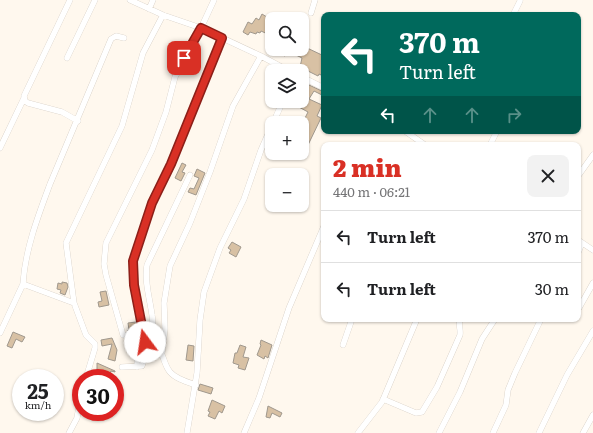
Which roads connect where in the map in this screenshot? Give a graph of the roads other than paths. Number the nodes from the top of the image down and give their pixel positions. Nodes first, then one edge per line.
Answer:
1 (70, 0) edge
2 (96, 0) edge
3 (130, 0) edge
4 (154, 0) edge
5 (214, 0) edge
6 (314, 0) edge
7 (520, 1) dead end
8 (149, 8) junction
9 (514, 12) edge
10 (311, 13) dead end
11 (162, 15) junction
12 (201, 28) junction
13 (124, 38) dead end
14 (222, 38) junction
15 (261, 56) junction
16 (67, 58) dead end
17 (276, 64) edge
18 (309, 80) edge
19 (321, 86) edge
20 (24, 98) junction
21 (78, 121) junction
22 (409, 134) edge
23 (265, 141) edge
24 (420, 142) edge
25 (0, 148) edge
26 (593, 155) edge
27 (581, 172) edge
28 (190, 175) dead end
29 (321, 233) edge
30 (581, 243) edge
31 (593, 250) edge
32 (23, 284) junction
33 (593, 284) edge
34 (74, 303) junction
35 (581, 305) edge
36 (351, 322) edge
37 (416, 322) edge
38 (459, 322) edge
39 (493, 322) edge
40 (540, 322) edge
41 (593, 331) edge
42 (0, 333) edge
43 (148, 343) junction
44 (343, 345) dead end
45 (162, 353) junction
46 (122, 367) dead end
47 (137, 367) junction
48 (89, 369) edge
49 (196, 385) junction
50 (383, 399) junction
51 (593, 415) edge
52 (75, 421) edge
53 (69, 433) edge
54 (187, 433) edge
55 (244, 433) edge
56 (358, 433) edge
57 (439, 433) edge
58 (492, 433) edge
59 (539, 433) edge
60 (583, 433) edge

1 - 20 street
2 - 16 street
3 - 8 street
4 - 8 street
5 - 12 street
6 - 10 street
7 - 9 street
8 - 11 street
11 - 12 street
11 - 34 street
12 - 14 street
12 - 47 street
13 - 21 street
14 - 15 street
14 - 43 street
15 - 17 street
15 - 45 street
18 - 19 street
20 - 21 street
20 - 25 street
21 - 32 street
22 - 24 street
23 - 49 street
26 - 27 street
28 - 43 street
29 - 55 street
30 - 31 street
32 - 34 street
32 - 42 street
33 - 35 street
34 - 48 street
36 - 44 street
37 - 50 street
38 - 50 street
39 - 57 street
40 - 58 street
41 - 59 street
43 - 45 street
43 - 47 street
45 - 49 street
46 - 47 street
49 - 54 street
50 - 56 street
51 - 60 street
52 - 53 street

